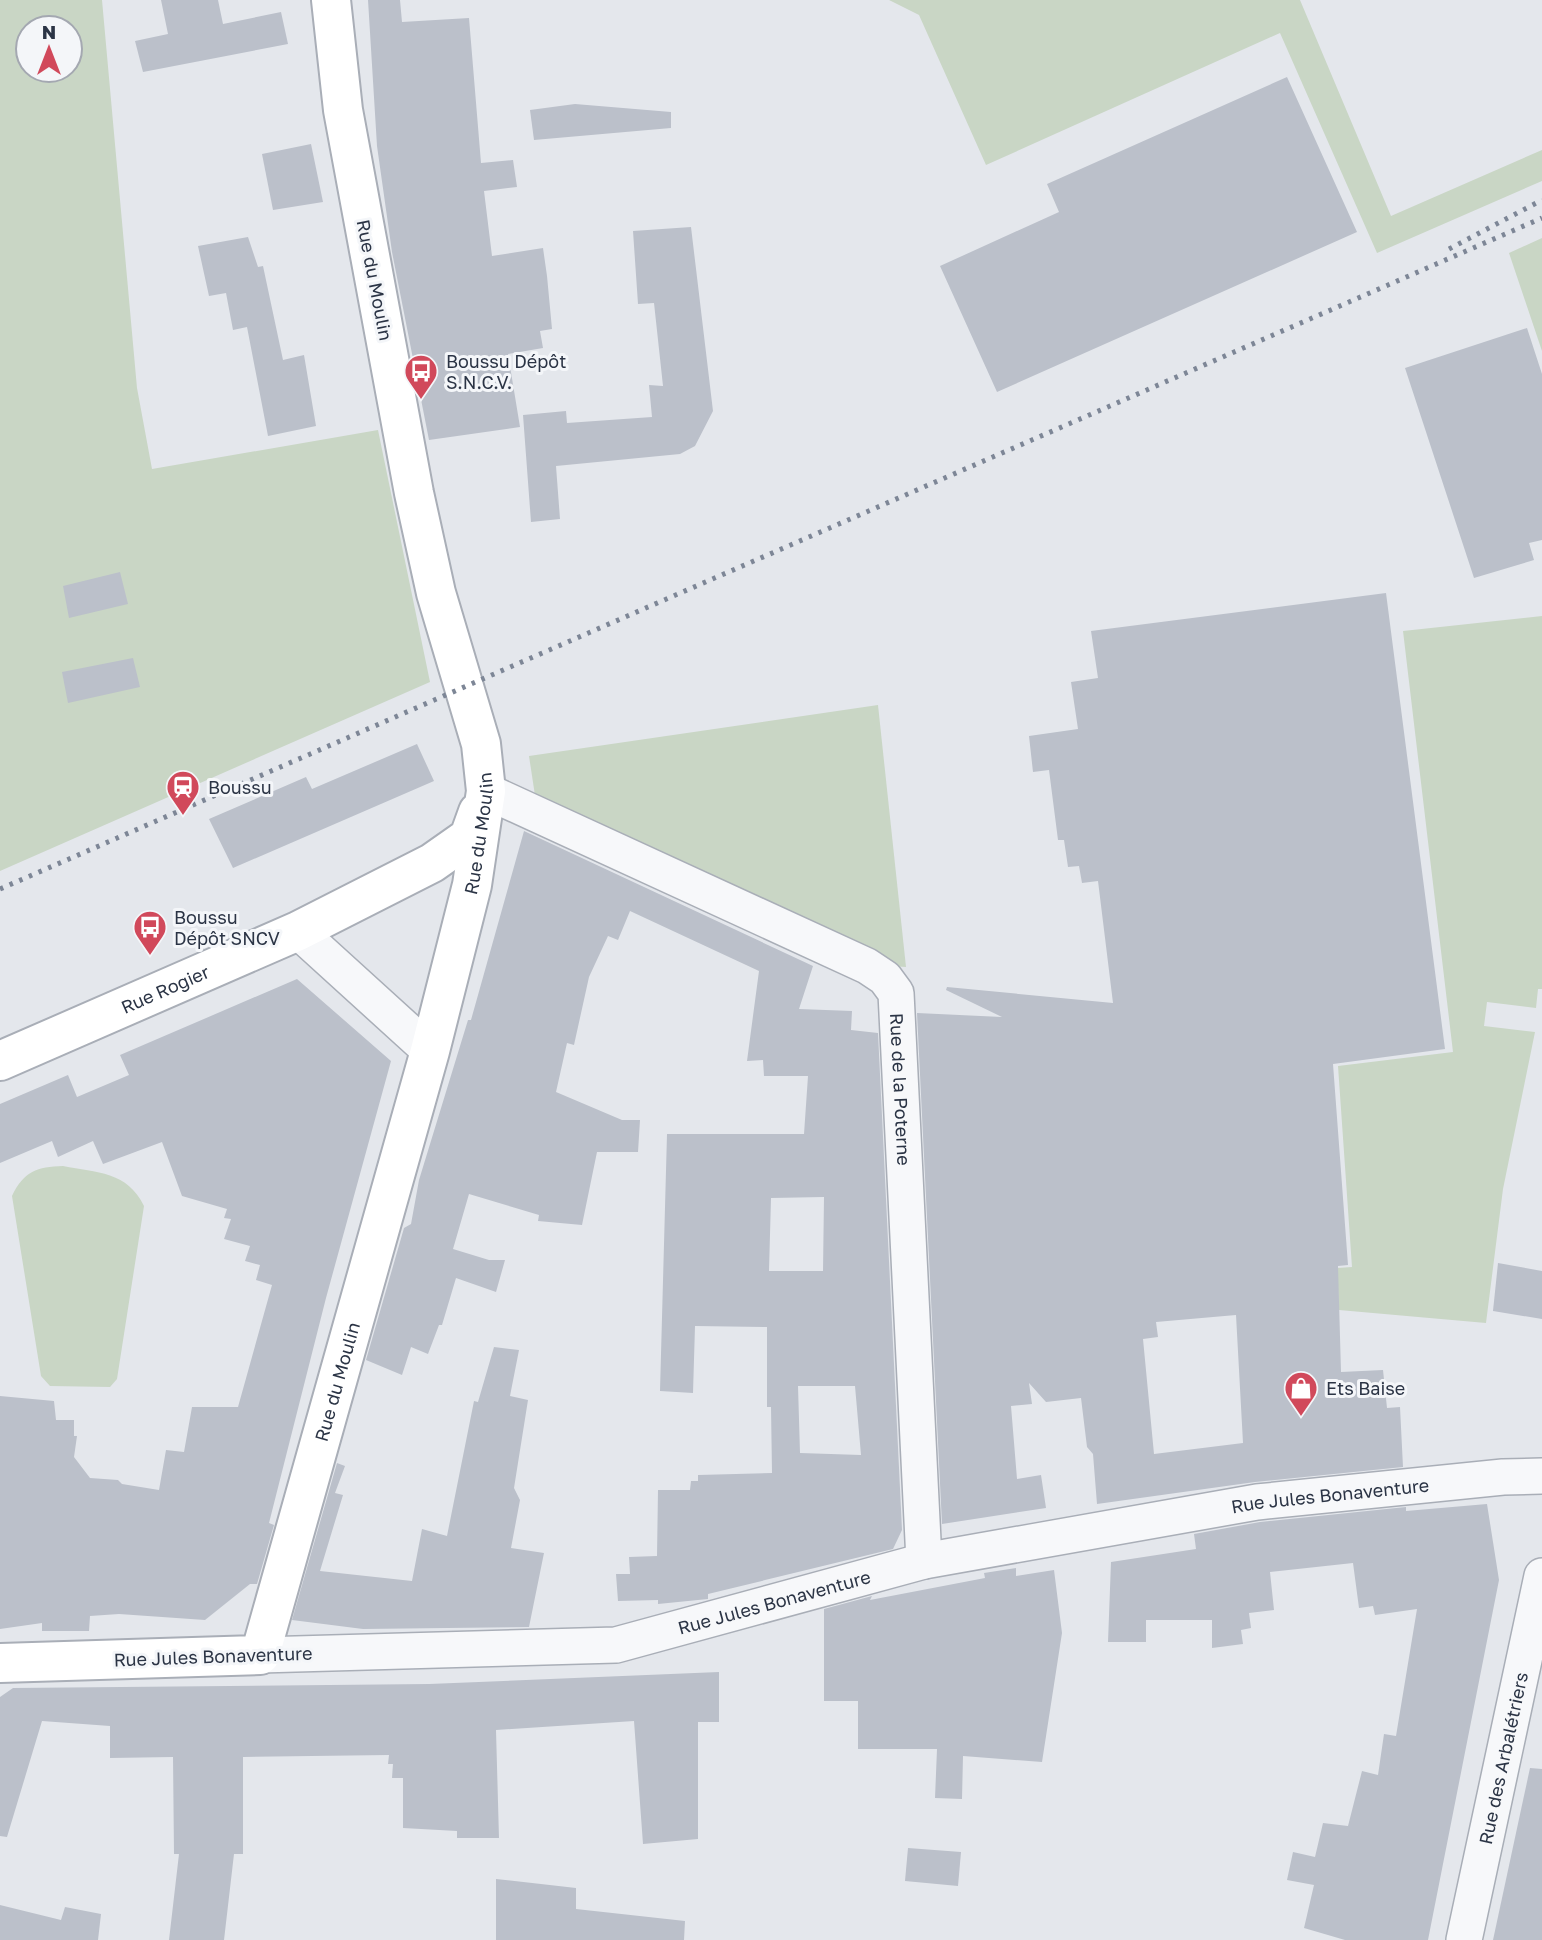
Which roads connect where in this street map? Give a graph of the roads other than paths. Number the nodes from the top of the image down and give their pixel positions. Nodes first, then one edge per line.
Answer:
1 (331, 0) edge
2 (486, 791) junction
3 (298, 931) junction
4 (430, 1051) junction
5 (16, 1054) edge
6 (0, 1076) edge
7 (1542, 1476) edge
8 (924, 1560) junction
9 (1542, 1576) edge
10 (260, 1655) junction
11 (0, 1663) edge
12 (1464, 1940) edge

1 - 2 street, Rue du Moulin
2 - 3 street, Rue Rogier
2 - 4 street, Rue du Moulin
2 - 8 street, Rue de la Poterne
3 - 4 street
3 - 5 street, Rue Rogier
4 - 10 street, Rue du Moulin
5 - 6 street
7 - 8 street, Rue Jules Bonaventure
8 - 10 street, Rue Jules Bonaventure
9 - 12 street, Rue des Arbalétriers
10 - 11 street, Rue Jules Bonaventure

